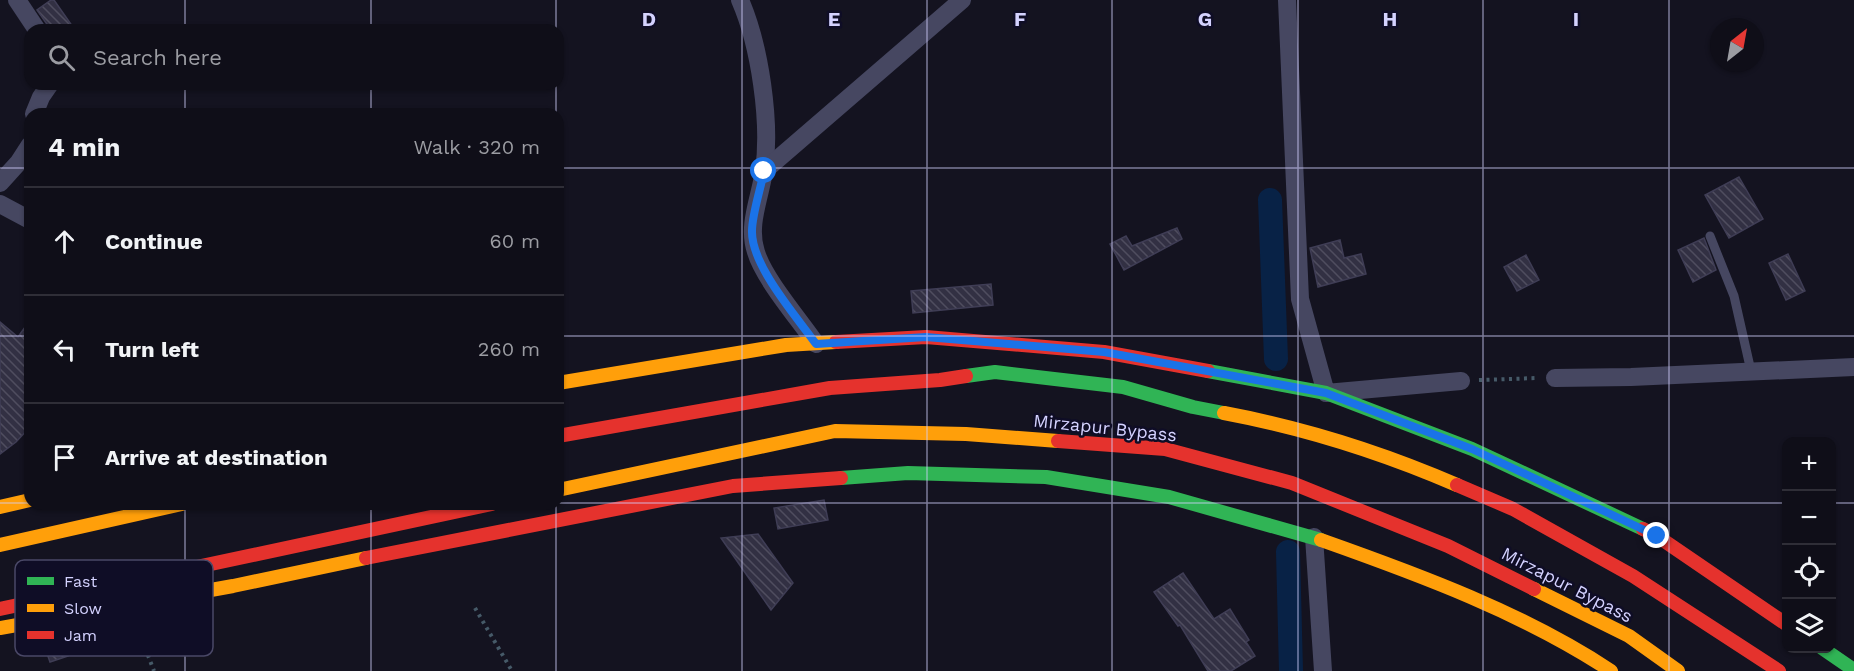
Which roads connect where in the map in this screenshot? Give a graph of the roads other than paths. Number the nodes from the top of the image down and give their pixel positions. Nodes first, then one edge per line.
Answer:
1 (17, 0) edge
2 (740, 0) edge
3 (962, 0) edge
4 (1287, 0) edge
5 (33, 24) edge
6 (46, 90) edge
7 (36, 108) edge
8 (24, 154) edge
9 (764, 171) junction
10 (0, 183) edge
11 (0, 204) edge
12 (24, 217) edge
13 (1710, 236) dead end
14 (816, 344) junction
15 (1854, 366) edge
16 (1751, 371) junction
17 (1555, 378) road end
18 (1461, 381) road end
19 (564, 382) edge
20 (1326, 393) junction
21 (564, 435) edge
22 (564, 489) edge
23 (24, 501) edge
24 (0, 507) edge
25 (155, 510) edge
26 (464, 510) edge
27 (1314, 537) junction
28 (0, 545) edge
29 (213, 564) edge
30 (213, 589) edge
31 (15, 606) edge
32 (0, 609) edge
33 (1782, 621) edge
34 (15, 625) edge
35 (0, 628) edge
36 (1829, 653) edge
37 (1854, 670) edge
38 (1323, 671) edge
39 (1611, 671) edge
40 (1678, 671) edge
41 (1779, 671) edge

1 - 5 street
2 - 9 street
3 - 9 street
4 - 20 street
6 - 7 street
8 - 10 street
9 - 14 street
11 - 12 street
13 - 16 lane
14 - 19 main road
14 - 20 main road
15 - 16 street
16 - 17 street
18 - 20 street
20 - 33 main road
21 - 41 main road
22 - 40 main road, Mirzapur Bypass
23 - 24 main road
25 - 28 main road
26 - 29 main road
27 - 30 main road
27 - 38 street
27 - 39 main road
31 - 32 main road
34 - 35 main road
36 - 37 main road

